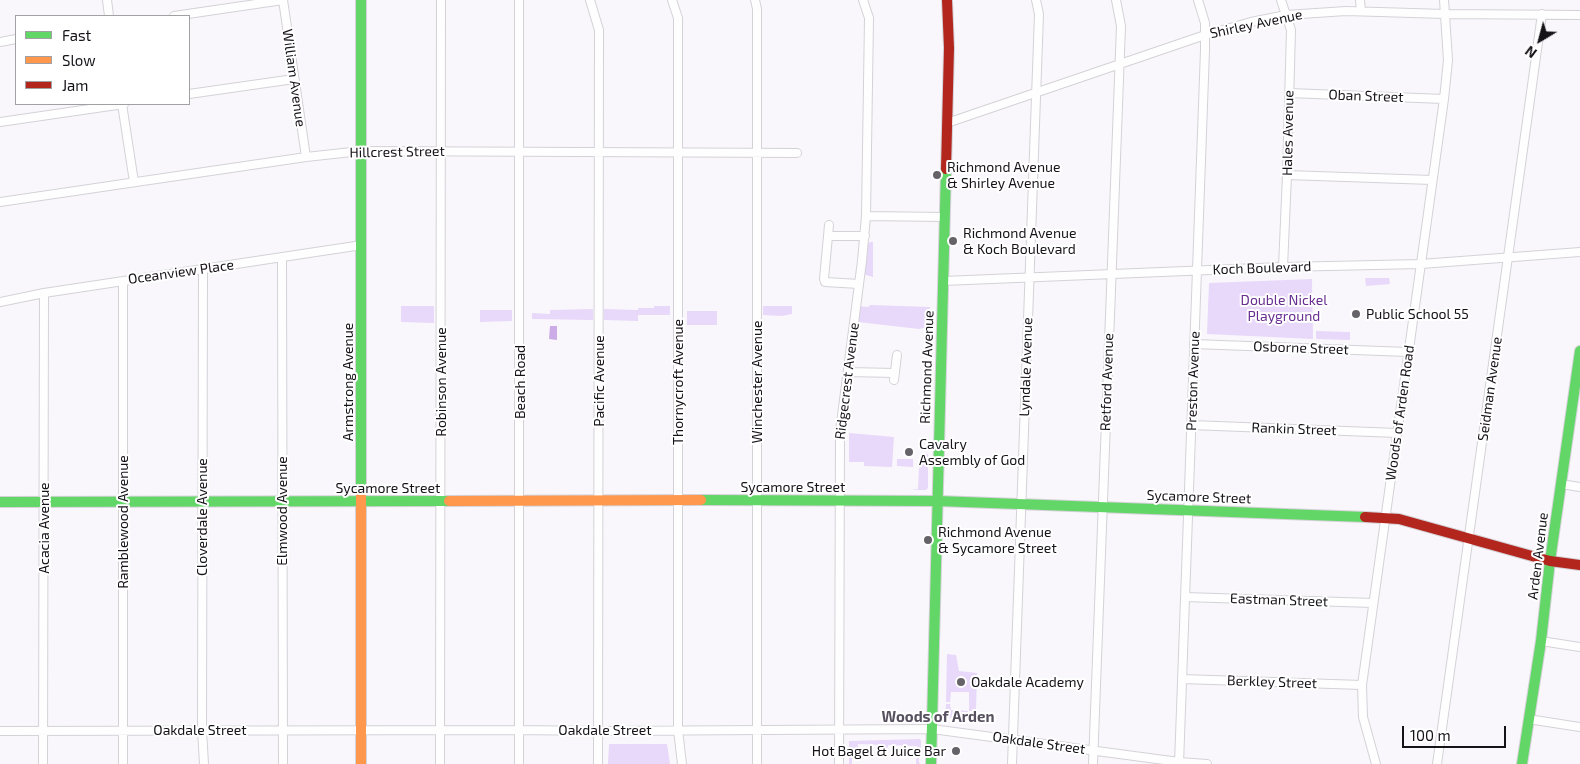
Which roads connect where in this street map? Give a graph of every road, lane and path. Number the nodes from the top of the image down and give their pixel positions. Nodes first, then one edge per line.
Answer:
1 (107, 0) edge
2 (283, 0) edge
3 (361, 0) edge
4 (440, 0) edge
5 (520, 0) edge
6 (590, 0) edge
7 (672, 0) edge
8 (755, 0) edge
9 (863, 0) edge
10 (947, 0) edge
11 (1036, 0) edge
12 (1116, 0) edge
13 (1198, 0) edge
14 (1281, 0) edge
15 (1360, 0) edge
16 (1444, 0) edge
17 (1361, 11) junction
18 (1445, 14) junction
19 (1542, 14) junction
20 (109, 15) edge
21 (181, 15) edge
22 (1286, 15) junction
23 (1580, 15) edge
24 (1205, 35) junction
25 (15, 39) edge
26 (0, 42) edge
27 (1119, 64) junction
28 (294, 79) junction
29 (1035, 93) junction
30 (1289, 93) junction
31 (190, 94) edge
32 (1444, 99) junction
33 (116, 105) edge
34 (123, 105) edge
35 (0, 122) edge
36 (947, 124) junction
37 (361, 151) junction
38 (520, 151) junction
39 (441, 152) junction
40 (598, 152) junction
41 (678, 152) junction
42 (757, 152) junction
43 (797, 153) dead end
44 (306, 157) junction
45 (1287, 175) junction
46 (1432, 180) junction
47 (134, 182) junction
48 (0, 202) edge
49 (866, 216) junction
50 (944, 217) junction
51 (829, 225) dead end
52 (828, 236) junction
53 (864, 236) junction
54 (362, 245) junction
55 (1580, 252) edge
56 (1508, 257) junction
57 (282, 258) junction
58 (1421, 264) junction
59 (1283, 267) junction
60 (203, 269) junction
61 (1197, 270) junction
62 (1111, 273) junction
63 (1029, 277) junction
64 (123, 281) junction
65 (943, 281) junction
66 (859, 284) junction
67 (44, 293) junction
68 (0, 302) edge
69 (1194, 344) junction
70 (1580, 351) edge
71 (1408, 352) junction
72 (897, 355) dead end
73 (848, 372) junction
74 (1576, 406) edge
75 (1192, 425) junction
76 (1397, 433) junction
77 (1561, 484) junction
78 (1580, 487) edge
79 (678, 500) junction
80 (758, 500) junction
81 (840, 500) junction
82 (123, 501) junction
83 (202, 501) junction
84 (282, 501) junction
85 (361, 501) junction
86 (440, 501) junction
87 (938, 501) junction
88 (0, 502) edge
89 (44, 502) junction
90 (520, 502) junction
91 (599, 502) junction
92 (1021, 504) junction
93 (1103, 508) junction
94 (1188, 511) junction
95 (1385, 518) junction
96 (1468, 538) junction
97 (1550, 560) junction
98 (1580, 565) edge
99 (1185, 597) junction
100 (1373, 603) junction
101 (1542, 641) junction
102 (1580, 647) edge
103 (1182, 678) junction
104 (1362, 685) junction
105 (1528, 719) junction
106 (1580, 727) edge
107 (932, 729) junction
108 (124, 730) junction
109 (202, 730) junction
110 (283, 730) junction
111 (440, 730) junction
112 (519, 730) junction
113 (678, 730) junction
114 (758, 730) junction
115 (839, 730) junction
116 (0, 731) edge
117 (44, 731) junction
118 (361, 731) junction
119 (598, 731) junction
120 (1012, 739) junction
121 (1094, 750) junction
122 (1179, 763) edge
123 (44, 764) edge
124 (123, 764) edge
125 (204, 764) edge
126 (283, 764) edge
127 (361, 764) edge
128 (440, 764) edge
129 (520, 764) edge
130 (598, 764) edge
131 (682, 764) edge
132 (757, 764) edge
133 (839, 764) edge
134 (931, 764) edge
135 (1012, 764) edge
136 (1093, 764) edge
137 (1207, 764) edge
138 (1376, 764) edge
139 (1437, 764) edge
140 (1522, 764) edge

1 - 20 street
2 - 21 street
2 - 28 street, William Avenue
3 - 37 street, Armstrong Avenue
4 - 39 street, Robinson Avenue
5 - 38 street, Beach Road
6 - 40 street, Pacific Avenue
7 - 41 street, Thornycroft Avenue
8 - 42 street, Winchester Avenue
9 - 49 street, Ridgecrest Avenue
10 - 36 street, Richmond Avenue
11 - 29 street, Lyndale Avenue
12 - 27 street, Retford Avenue
13 - 24 street, Preston Avenue
14 - 22 street, Hales Avenue
15 - 17 street
16 - 18 street, Woods of Arden Road
17 - 18 street, Shirley Avenue
17 - 22 street, Shirley Avenue
18 - 19 street, Shirley Avenue
18 - 32 street, Woods of Arden Road
19 - 23 street, Shirley Avenue
19 - 56 street, Seidman Avenue
22 - 24 street, Shirley Avenue
22 - 30 street, Hales Avenue
24 - 27 street, Shirley Avenue
24 - 61 street, Preston Avenue
25 - 26 street
27 - 29 street, Shirley Avenue
27 - 62 street, Retford Avenue
28 - 31 street
28 - 44 street, William Avenue
29 - 36 street, Shirley Avenue
29 - 63 street, Lyndale Avenue
30 - 32 street, Oban Street
30 - 45 street, Hales Avenue
32 - 46 street, Woods of Arden Road
33 - 35 street
34 - 47 street
36 - 50 street, Richmond Avenue
37 - 39 street, Hillcrest Street
37 - 44 street, Hillcrest Street
37 - 54 street, Armstrong Avenue
38 - 39 street, Hillcrest Street
38 - 40 street, Hillcrest Street
38 - 90 street, Beach Road
39 - 86 street, Robinson Avenue
40 - 41 street, Hillcrest Street
40 - 91 street, Pacific Avenue
41 - 42 street, Hillcrest Street
41 - 79 street, Thornycroft Avenue
42 - 43 street, Hillcrest Street
42 - 80 street, Winchester Avenue
44 - 47 street, Hillcrest Street
45 - 46 street
45 - 59 street, Hales Avenue
46 - 58 street, Woods of Arden Road
47 - 48 street, Hillcrest Street
49 - 50 street
49 - 53 street, Ridgecrest Avenue
50 - 65 street, Richmond Avenue
51 - 52 street
52 - 53 street
52 - 66 street
53 - 66 street, Ridgecrest Avenue
54 - 57 street, Oceanview Place
54 - 85 street, Armstrong Avenue
55 - 56 street, Koch Boulevard
56 - 58 street, Koch Boulevard
56 - 96 street, Seidman Avenue
57 - 60 street, Oceanview Place
57 - 84 street, Elmwood Avenue
58 - 59 street, Koch Boulevard
58 - 71 street, Woods of Arden Road
59 - 61 street, Koch Boulevard
60 - 64 street, Oceanview Place
60 - 83 street, Cloverdale Avenue
61 - 62 street, Koch Boulevard
61 - 69 street, Preston Avenue
62 - 63 street, Koch Boulevard
62 - 93 street, Retford Avenue
63 - 65 street, Koch Boulevard
63 - 92 street, Lyndale Avenue
64 - 67 street, Oceanview Place
64 - 82 street, Ramblewood Avenue
65 - 87 street, Richmond Avenue
66 - 73 street, Ridgecrest Avenue
67 - 68 street, Oceanview Place
67 - 89 street, Acacia Avenue
69 - 71 street, Osborne Street
69 - 75 street, Preston Avenue
70 - 74 street, Arden Avenue
71 - 76 street, Woods of Arden Road
72 - 73 street
73 - 81 street, Ridgecrest Avenue
74 - 77 street, Arden Avenue
75 - 76 street, Rankin Street
75 - 94 street, Preston Avenue
76 - 95 street, Woods of Arden Road
77 - 78 street
77 - 97 street, Arden Avenue
79 - 80 street, Sycamore Street
79 - 91 street, Sycamore Street
79 - 113 street, Thornycroft Avenue
80 - 81 street, Sycamore Street
80 - 114 street, Winchester Avenue
81 - 87 street, Sycamore Street
81 - 115 street, Ridgecrest Avenue
82 - 83 street, Sycamore Street
82 - 89 street, Sycamore Street
82 - 108 street, Ramblewood Avenue
83 - 84 street, Sycamore Street
83 - 109 street, Cloverdale Avenue
84 - 85 street, Sycamore Street
84 - 110 street, Elmwood Avenue
85 - 86 street, Sycamore Street
85 - 118 street, Armstrong Avenue
86 - 90 street, Sycamore Street
86 - 111 street, Robinson Avenue
87 - 92 street, Sycamore Street
87 - 107 street, Richmond Avenue
88 - 89 street, Sycamore Street
89 - 117 street, Acacia Avenue
90 - 91 street, Sycamore Street
90 - 112 street, Beach Road
91 - 119 street, Pacific Avenue
92 - 93 street, Sycamore Street
92 - 120 street, Lyndale Avenue
93 - 94 street, Sycamore Street
93 - 121 street, Retford Avenue
94 - 95 street, Sycamore Street
94 - 99 street, Preston Avenue
95 - 96 street, Sycamore Street
95 - 100 street, Woods of Arden Road
96 - 97 street, Sycamore Street
96 - 139 street, Seidman Avenue
97 - 98 street, Sycamore Street
97 - 101 street, Arden Avenue
99 - 100 street, Eastman Street
99 - 103 street, Preston Avenue
100 - 104 street, Woods of Arden Road
101 - 102 street
101 - 105 street, Arden Avenue
103 - 104 street, Berkley Street
103 - 122 street, Preston Avenue
104 - 138 street, Woods of Arden Road
105 - 106 street
105 - 140 street, Arden Avenue
107 - 115 street, Oakdale Street
107 - 120 street, Oakdale Street
107 - 134 street, Richmond Avenue
108 - 109 street, Oakdale Street
108 - 117 street, Oakdale Street
108 - 124 street, Ramblewood Avenue
109 - 110 street, Oakdale Street
109 - 125 street, Cloverdale Avenue
110 - 118 street, Oakdale Street
110 - 126 street, Elmwood Avenue
111 - 112 street, Oakdale Street
111 - 118 street, Oakdale Street
111 - 128 street, Robinson Avenue
112 - 119 street, Oakdale Street
112 - 129 street, Beach Road
113 - 114 street, Oakdale Street
113 - 119 street, Oakdale Street
113 - 131 street, Thornycroft Avenue
114 - 115 street, Oakdale Street
114 - 132 street, Winchester Avenue
115 - 133 street, Ridgecrest Avenue
116 - 117 street, Oakdale Street
117 - 123 street, Acacia Avenue
118 - 127 street, Armstrong Avenue
119 - 130 street, Pacific Avenue
120 - 121 street, Oakdale Street
120 - 135 street, Lyndale Avenue
121 - 122 street, Oakdale Street
121 - 136 street, Retford Avenue
122 - 137 street, Oakdale Street

